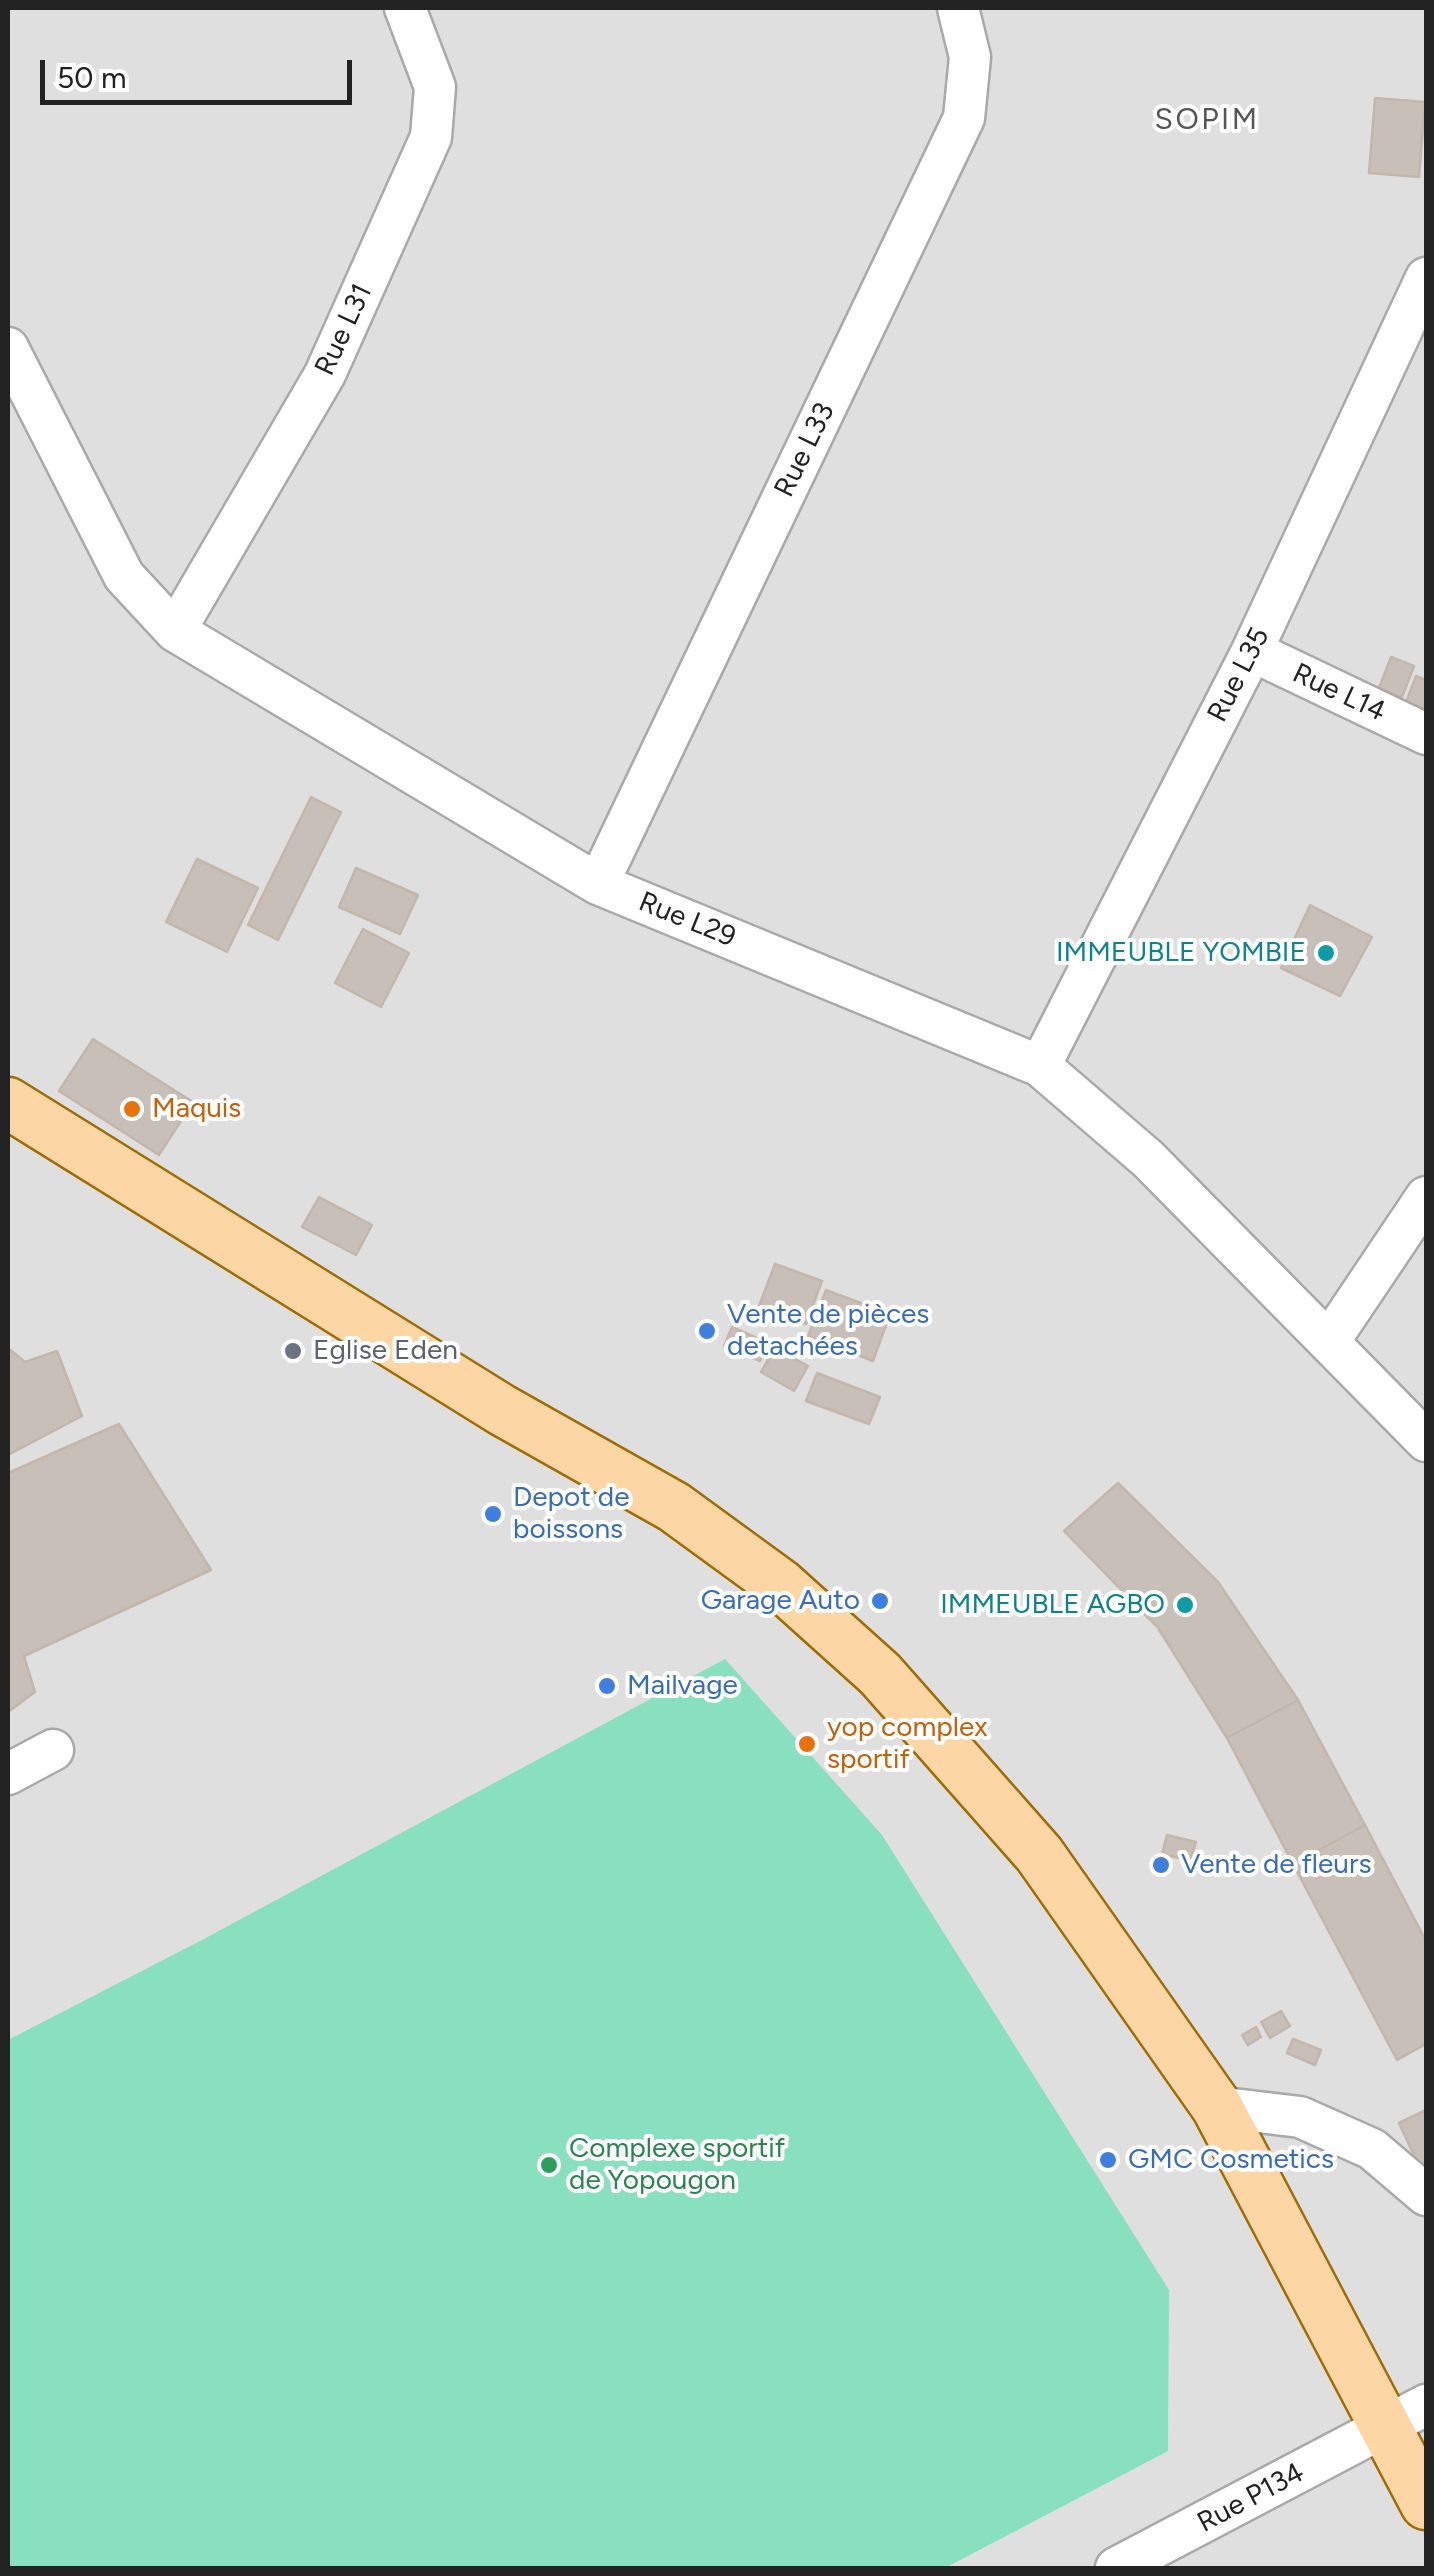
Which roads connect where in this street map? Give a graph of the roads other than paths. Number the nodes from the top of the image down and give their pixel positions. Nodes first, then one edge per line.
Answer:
1 (405, 8) edge
2 (958, 8) edge
3 (1426, 282) edge
4 (8, 348) edge
5 (175, 631) junction
6 (1252, 651) junction
7 (1426, 734) edge
8 (598, 884) junction
9 (1040, 1066) junction
10 (8, 1103) edge
11 (1426, 1196) edge
12 (1330, 1340) junction
13 (1426, 1441) edge
14 (52, 1750) dead end
15 (8, 1774) edge
16 (1217, 2107) junction
17 (1426, 2195) edge
18 (1406, 2416) edge
19 (1426, 2504) edge
20 (1116, 2568) edge

1 - 5 street, Rue L31
2 - 8 street, Rue L33
3 - 6 street, Rue L35
4 - 5 street, Rue L29
5 - 8 street, Rue L29
6 - 7 street, Rue L14
6 - 9 street, Rue L35
8 - 9 street, Rue L29
9 - 12 street, Rue L29
10 - 16 main road
11 - 12 street
12 - 13 street, Rue L29
14 - 15 street
16 - 17 street
16 - 18 main road
18 - 19 main road
18 - 20 street, Rue P134

